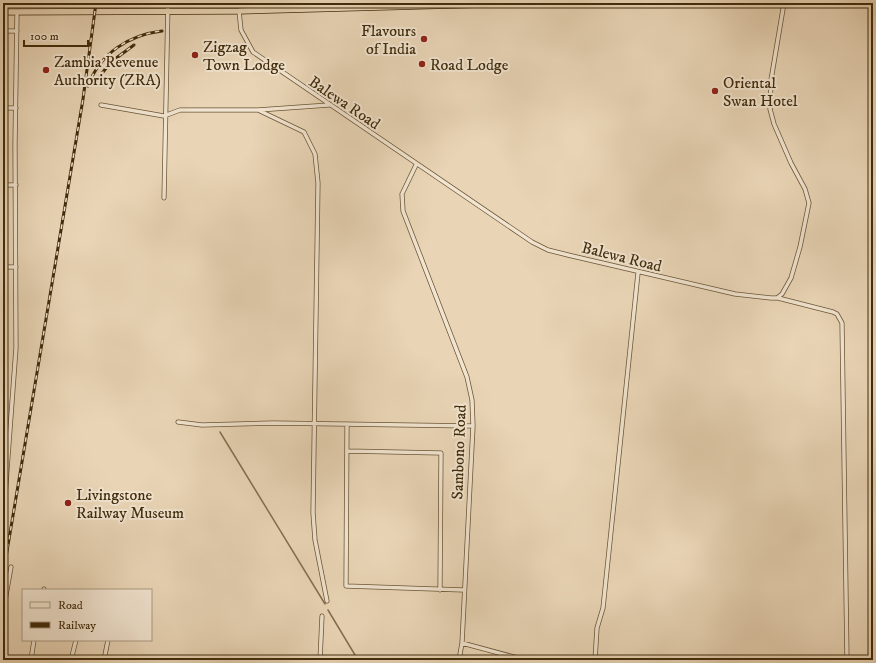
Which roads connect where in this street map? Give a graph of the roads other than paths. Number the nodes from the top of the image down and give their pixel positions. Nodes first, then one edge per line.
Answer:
1 (168, 3) edge
2 (527, 3) edge
3 (784, 3) edge
4 (167, 11) junction
5 (239, 11) junction
6 (3, 12) edge
7 (17, 12) junction
8 (3, 31) edge
9 (17, 31) junction
10 (102, 105) dead end
11 (329, 105) junction
12 (3, 108) edge
13 (16, 108) junction
14 (258, 110) junction
15 (164, 116) junction
16 (416, 165) junction
17 (3, 185) edge
18 (16, 185) junction
19 (164, 198) dead end
20 (3, 267) edge
21 (16, 267) junction
22 (638, 273) junction
23 (777, 298) junction
24 (178, 422) dead end
25 (316, 424) junction
26 (347, 424) junction
27 (473, 426) junction
28 (347, 451) junction
29 (3, 524) edge
30 (11, 568) dead end
31 (440, 590) junction
32 (464, 590) junction
33 (327, 601) dead end
34 (3, 612) edge
35 (322, 616) dead end
36 (34, 641) edge
37 (76, 641) edge
38 (108, 641) edge
39 (462, 643) junction
40 (31, 660) edge
41 (71, 660) edge
42 (104, 660) edge
43 (320, 660) edge
44 (459, 660) edge
45 (525, 660) edge
46 (595, 660) edge
47 (847, 660) edge

1 - 4 street
2 - 5 highway
3 - 23 street
4 - 5 highway
4 - 7 highway
4 - 15 street
5 - 11 street, Balewa Road
6 - 7 highway
7 - 9 street
8 - 9 street
9 - 13 street
10 - 15 street
11 - 14 street
11 - 16 street, Balewa Road
12 - 13 street
13 - 18 street
14 - 15 street
14 - 25 street
15 - 19 street
16 - 22 street, Balewa Road
16 - 27 street, Sambono Road
17 - 18 street
18 - 21 street
20 - 21 street
21 - 29 street
22 - 23 street, Balewa Road
22 - 46 street
23 - 47 street, Balewa Road
24 - 25 street
25 - 26 street
25 - 33 street
26 - 27 street
26 - 28 street
27 - 32 street, Sambono Road
28 - 31 street
28 - 31 street
30 - 34 street
31 - 32 street
32 - 39 street, Sambono Road
35 - 43 street
36 - 40 street
37 - 41 street
38 - 42 street
39 - 44 street, Sambono Road
39 - 45 street

